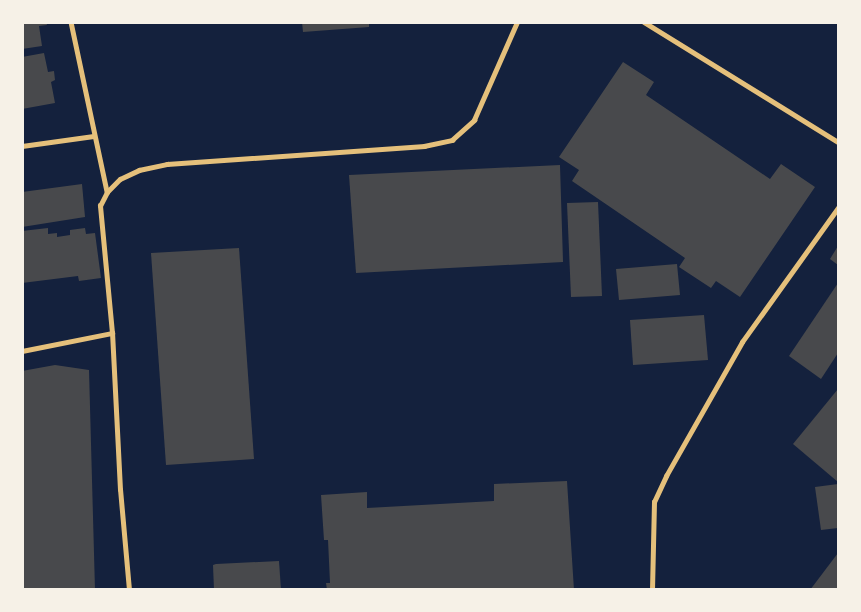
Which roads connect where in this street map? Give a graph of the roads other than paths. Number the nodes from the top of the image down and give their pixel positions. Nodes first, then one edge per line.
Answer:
1 (71, 22) edge
2 (517, 22) edge
3 (644, 22) edge
4 (93, 136) junction
5 (838, 142) edge
6 (22, 146) edge
7 (107, 192) junction
8 (838, 208) edge
9 (112, 333) junction
10 (22, 351) edge
11 (129, 590) edge
12 (652, 590) edge

1 - 4 lane
2 - 7 lane
3 - 5 lane
4 - 6 lane
4 - 7 lane
7 - 9 lane
8 - 12 lane
9 - 10 lane
9 - 11 lane

